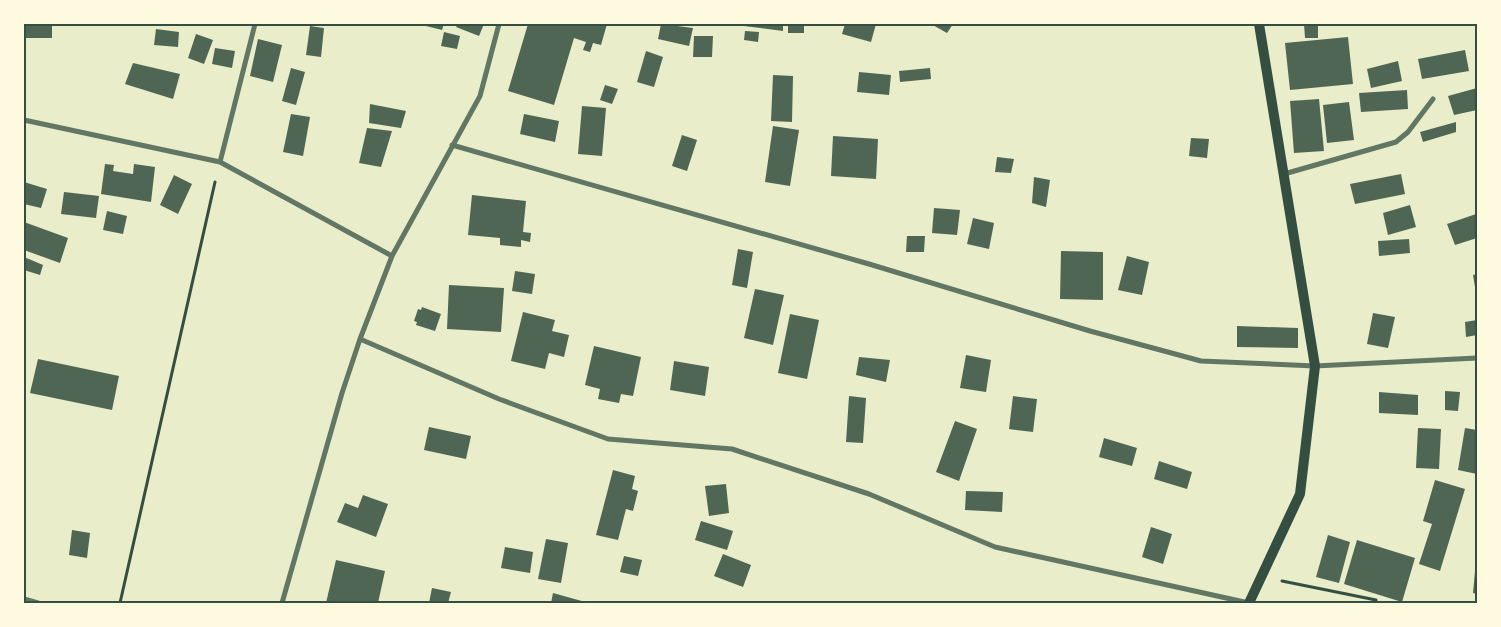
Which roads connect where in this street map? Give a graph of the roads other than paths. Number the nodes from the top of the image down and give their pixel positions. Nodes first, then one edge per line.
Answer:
1 (255, 24) edge
2 (500, 24) edge
3 (1259, 24) edge
4 (1432, 99) dead end
5 (24, 120) edge
6 (452, 145) junction
7 (220, 162) junction
8 (1284, 174) junction
9 (392, 256) junction
10 (360, 339) junction
11 (1477, 358) edge
12 (1315, 366) junction
13 (24, 599) edge
14 (34, 603) edge
15 (282, 603) edge
16 (1249, 603) edge

1 - 7 street
2 - 6 street
3 - 8 main road
4 - 8 street
5 - 7 street
6 - 9 street
6 - 12 street
7 - 9 street
8 - 12 main road
9 - 10 street
10 - 15 street
10 - 16 street
11 - 12 street
12 - 16 main road
13 - 14 street

